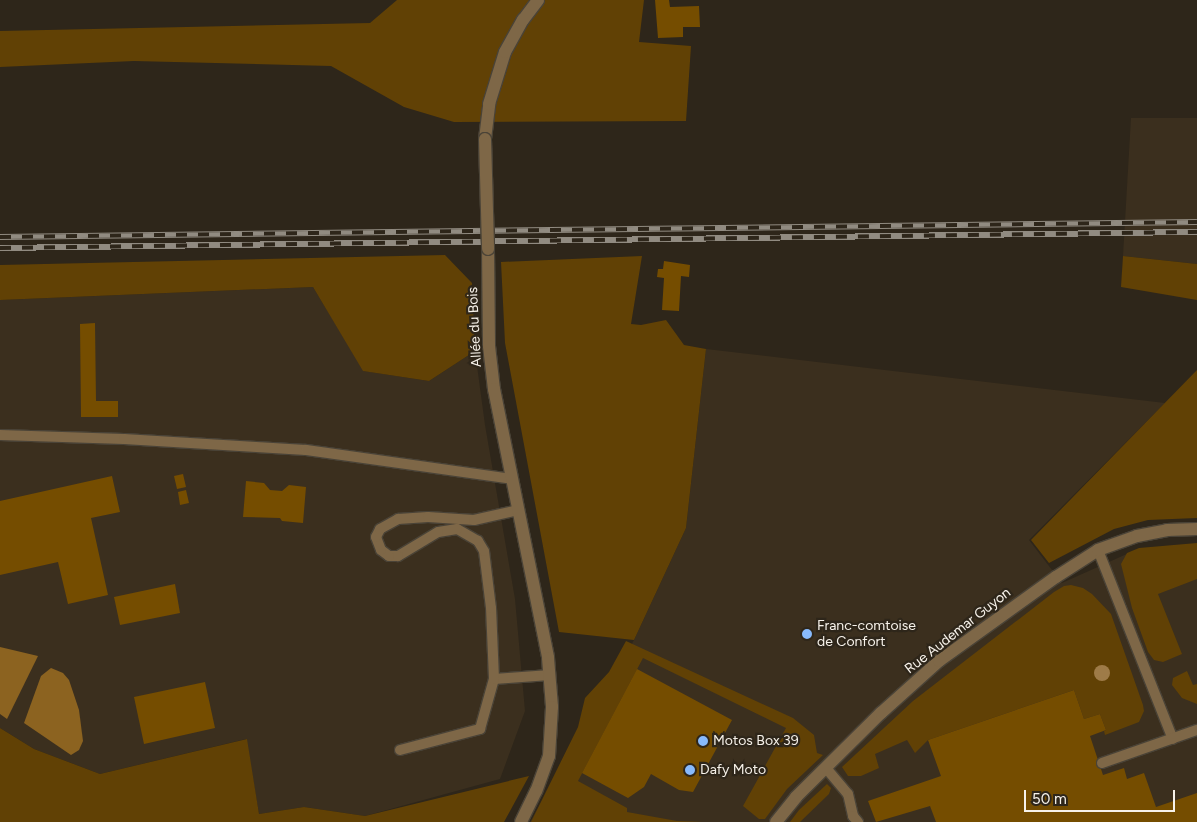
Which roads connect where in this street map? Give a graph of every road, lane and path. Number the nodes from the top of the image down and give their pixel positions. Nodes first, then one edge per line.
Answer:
1 (538, 0) edge
2 (0, 434) edge
3 (512, 479) junction
4 (518, 510) junction
5 (1197, 529) edge
6 (1098, 550) junction
7 (550, 675) junction
8 (494, 679) junction
9 (1197, 730) edge
10 (1173, 739) junction
11 (400, 750) dead end
12 (1102, 763) dead end
13 (826, 768) junction
14 (521, 822) edge
15 (776, 822) edge
16 (858, 822) edge

1 - 3 street, Allée du Bois, bridge
2 - 3 lane
3 - 4 street, Allée du Bois
4 - 7 street, Allée du Bois
4 - 8 lane
5 - 6 street, Rue Audemar Guyon
6 - 10 lane
6 - 13 street, Rue Audemar Guyon
7 - 8 lane
7 - 14 street, Allée du Bois
8 - 11 lane
9 - 10 lane
10 - 12 lane
13 - 15 street, Rue Audemar Guyon
13 - 16 lane

